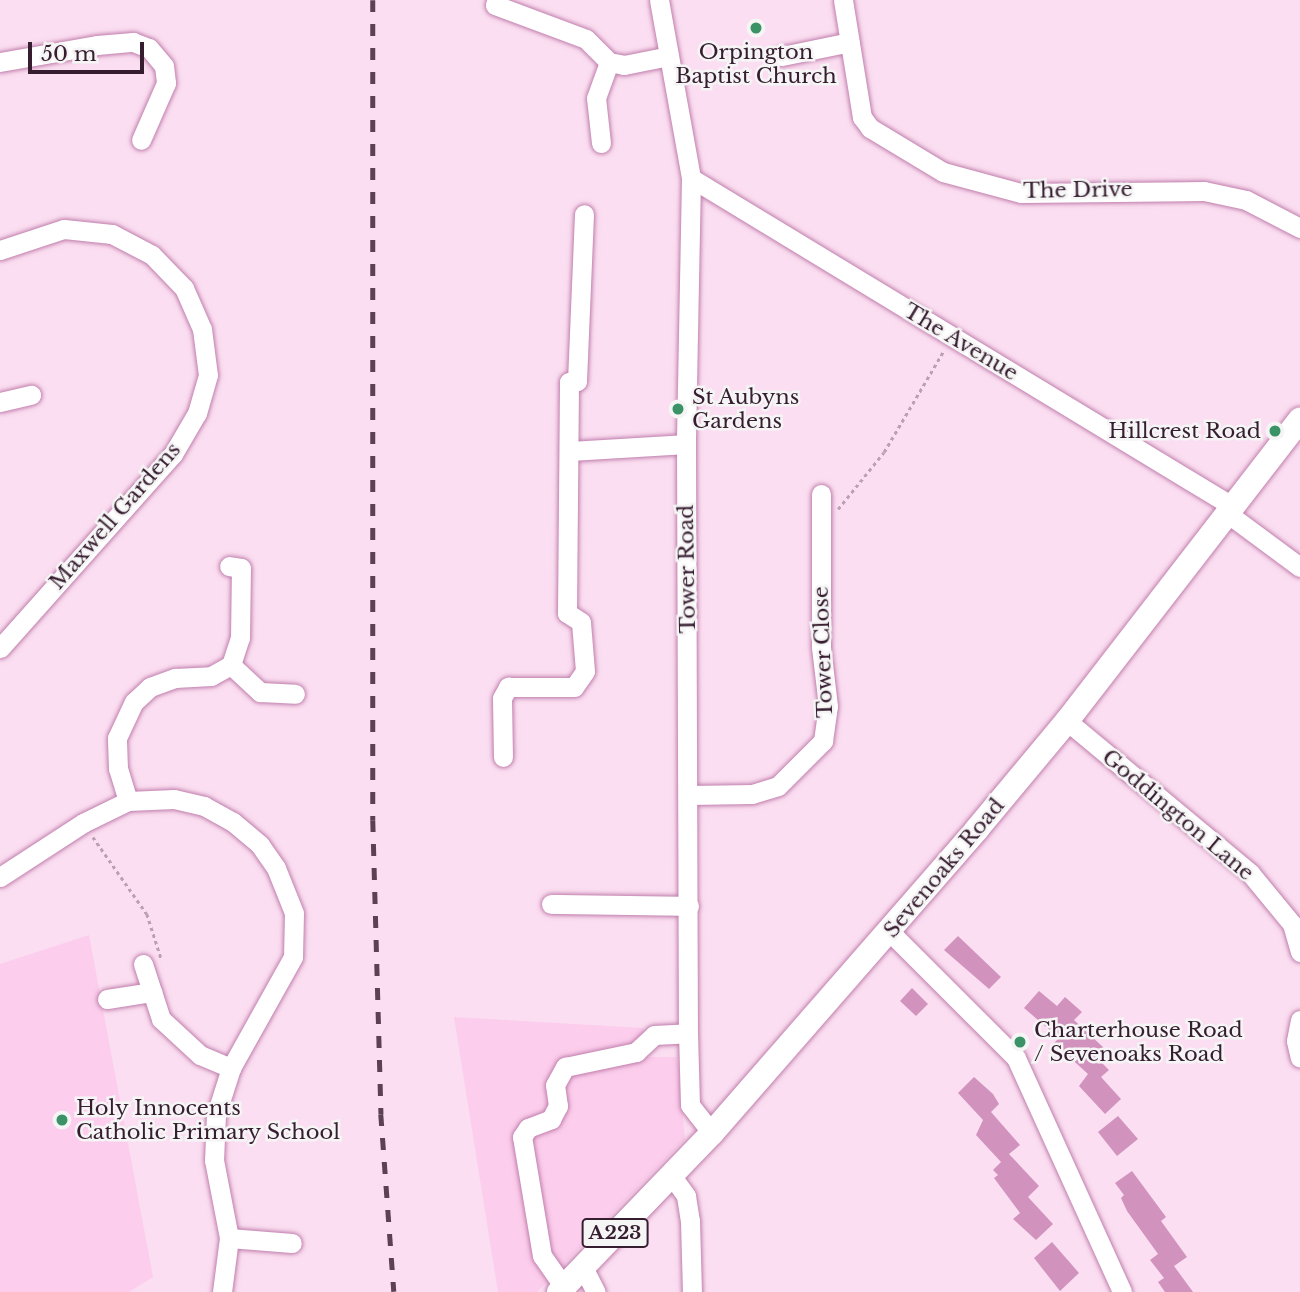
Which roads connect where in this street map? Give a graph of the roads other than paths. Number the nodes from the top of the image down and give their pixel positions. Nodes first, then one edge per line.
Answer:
1 (497, 0) edge
2 (659, 0) edge
3 (843, 0) edge
4 (850, 41) junction
5 (669, 56) junction
6 (782, 56) dead end
7 (0, 62) edge
8 (609, 62) junction
9 (141, 140) dead end
10 (601, 143) dead end
11 (691, 178) junction
12 (584, 214) dead end
13 (1300, 228) edge
14 (0, 250) edge
15 (31, 395) dead end
16 (0, 402) edge
17 (1300, 419) edge
18 (686, 444) junction
19 (571, 451) junction
20 (820, 501) road end
21 (1229, 510) junction
22 (229, 566) dead end
23 (1300, 567) edge
24 (0, 648) edge
25 (231, 665) junction
26 (295, 694) dead end
27 (1067, 721) junction
28 (502, 757) dead end
29 (690, 795) junction
30 (128, 801) junction
31 (0, 877) edge
32 (551, 904) dead end
33 (689, 906) junction
34 (890, 932) junction
35 (1300, 952) edge
36 (143, 964) road end
37 (152, 992) junction
38 (107, 999) dead end
39 (1300, 1020) edge
40 (688, 1033) junction
41 (1300, 1058) edge
42 (231, 1068) junction
43 (712, 1133) junction
44 (671, 1175) junction
45 (229, 1238) junction
46 (292, 1243) dead end
47 (583, 1267) junction
48 (561, 1289) edge
49 (222, 1292) edge
50 (596, 1292) edge
51 (692, 1292) edge
52 (1122, 1292) edge

1 - 8 street
2 - 5 street, Tower Road
3 - 4 street, The Drive
4 - 6 street
4 - 13 street, The Drive
5 - 8 street
5 - 11 street, Tower Road
7 - 9 street
8 - 10 street
11 - 18 street, Tower Road
11 - 21 street, The Avenue
12 - 19 street
14 - 24 street, Maxwell Gardens
15 - 16 street
17 - 21 main road, Sevenoaks Road
18 - 19 street
18 - 29 street, Tower Road
19 - 28 street
20 - 29 street, Tower Close
21 - 23 street, The Avenue
21 - 27 main road, Sevenoaks Road
22 - 25 street
25 - 26 street
25 - 30 street
27 - 34 main road, Sevenoaks Road
27 - 35 street, Goddington Lane
29 - 33 street, Tower Road
30 - 31 street
30 - 42 street
32 - 33 street
33 - 40 street, Tower Road
34 - 43 main road, Sevenoaks Road
34 - 52 street
36 - 37 street
37 - 38 street
37 - 42 street
39 - 41 street
40 - 43 street, Tower Road
40 - 48 street
42 - 45 street
43 - 44 main road, Sevenoaks Road
44 - 47 main road, Sevenoaks Road / A223
44 - 51 street
45 - 46 street
45 - 49 street
47 - 48 main road, Sevenoaks Road / A223
47 - 50 street

